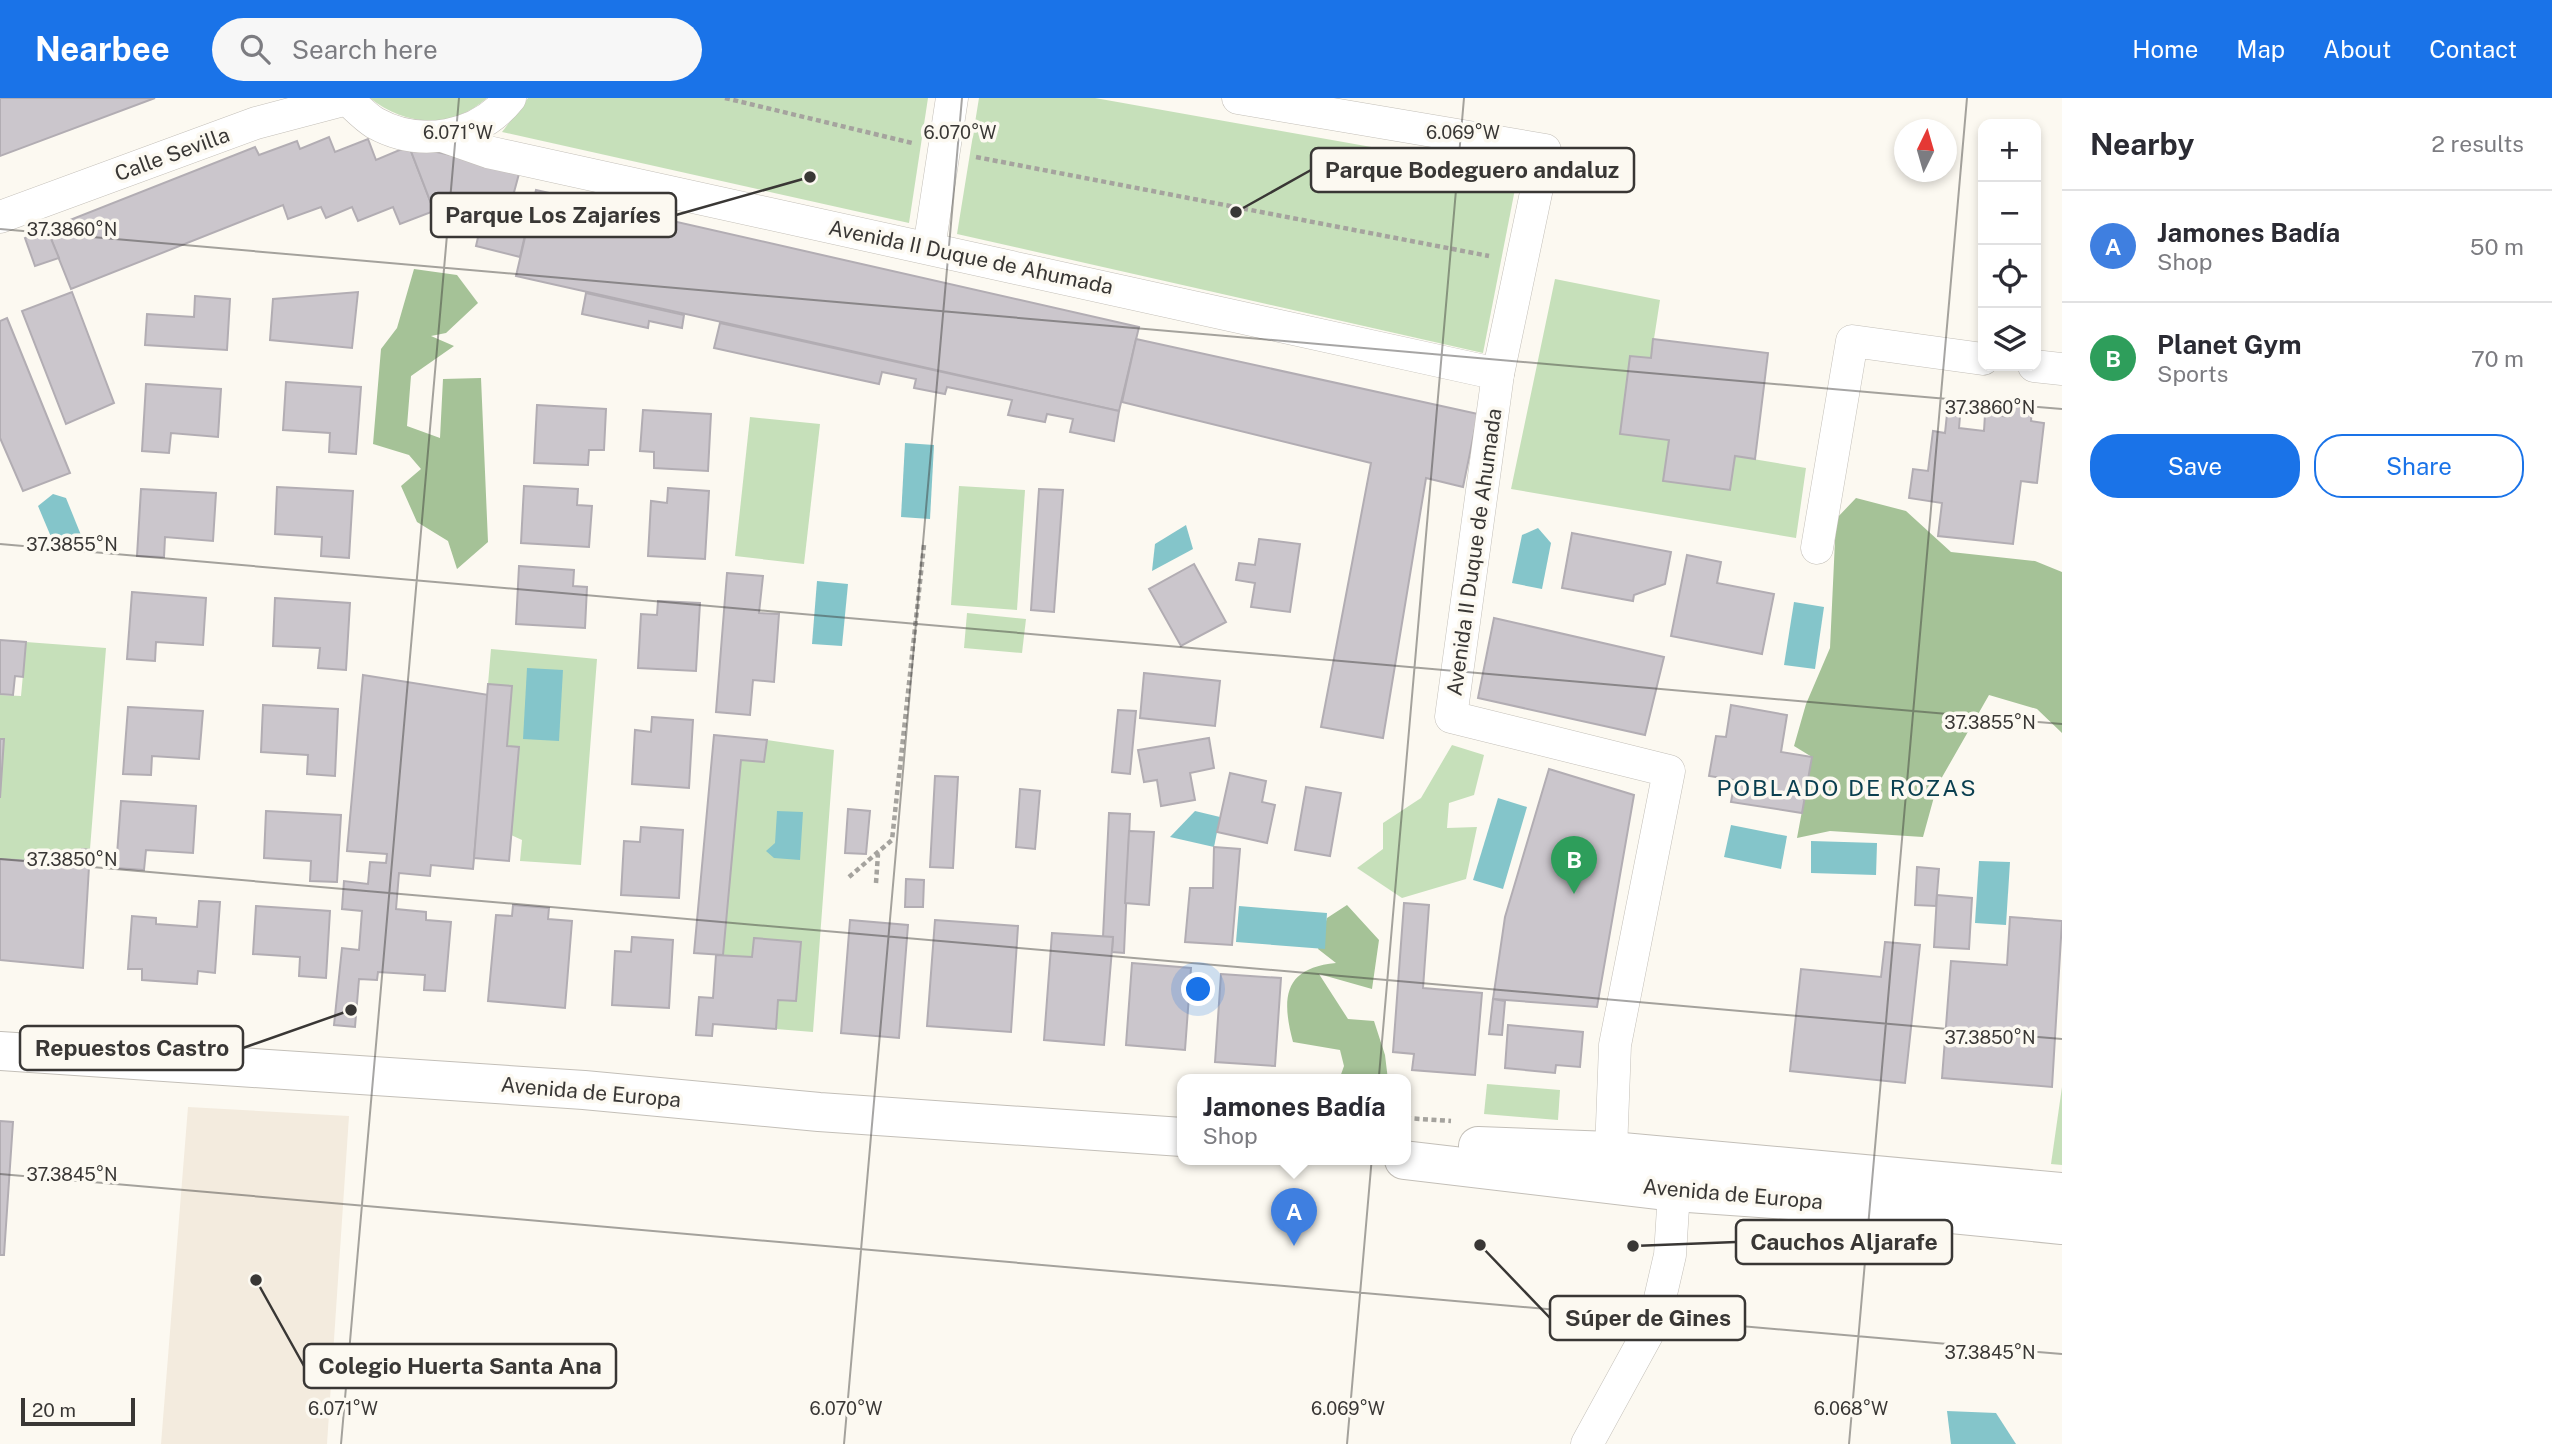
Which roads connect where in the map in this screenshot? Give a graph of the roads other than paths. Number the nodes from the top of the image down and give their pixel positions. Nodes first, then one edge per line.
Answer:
1 (346, 98) edge
2 (510, 98) edge
3 (953, 98) edge
4 (1238, 98) edge
5 (445, 137) junction
6 (0, 217) edge
7 (929, 248) junction
8 (1978, 358) edge
9 (2041, 367) edge
10 (2062, 369) edge
11 (1498, 374) junction
12 (1817, 548) dead end
13 (0, 1051) edge
14 (1177, 1137) edge
15 (1411, 1144) edge
16 (1611, 1151) junction
17 (1411, 1161) edge
18 (1790, 1165) junction
19 (1674, 1192) junction
20 (2062, 1192) edge
21 (2062, 1209) edge
22 (1960, 1215) junction
23 (2062, 1225) edge
24 (1587, 1444) edge

1 - 5 street
1 - 6 street, Calle Sevilla
2 - 5 street
3 - 7 street
4 - 11 street, Avenida II Duque de Ahumada
5 - 7 street, Avenida II Duque de Ahumada
7 - 11 street, Avenida II Duque de Ahumada
8 - 12 street
9 - 10 street
11 - 16 street, Avenida II Duque de Ahumada
13 - 14 main road, Avenida de Europa
15 - 16 main road, Avenida de Europa
16 - 18 main road, Avenida de Europa
17 - 19 main road, Avenida de Europa
18 - 19 main road
18 - 20 main road, Avenida de Europa
19 - 22 main road, Avenida de Europa
19 - 24 street
21 - 22 main road
22 - 23 main road, Avenida de Europa

